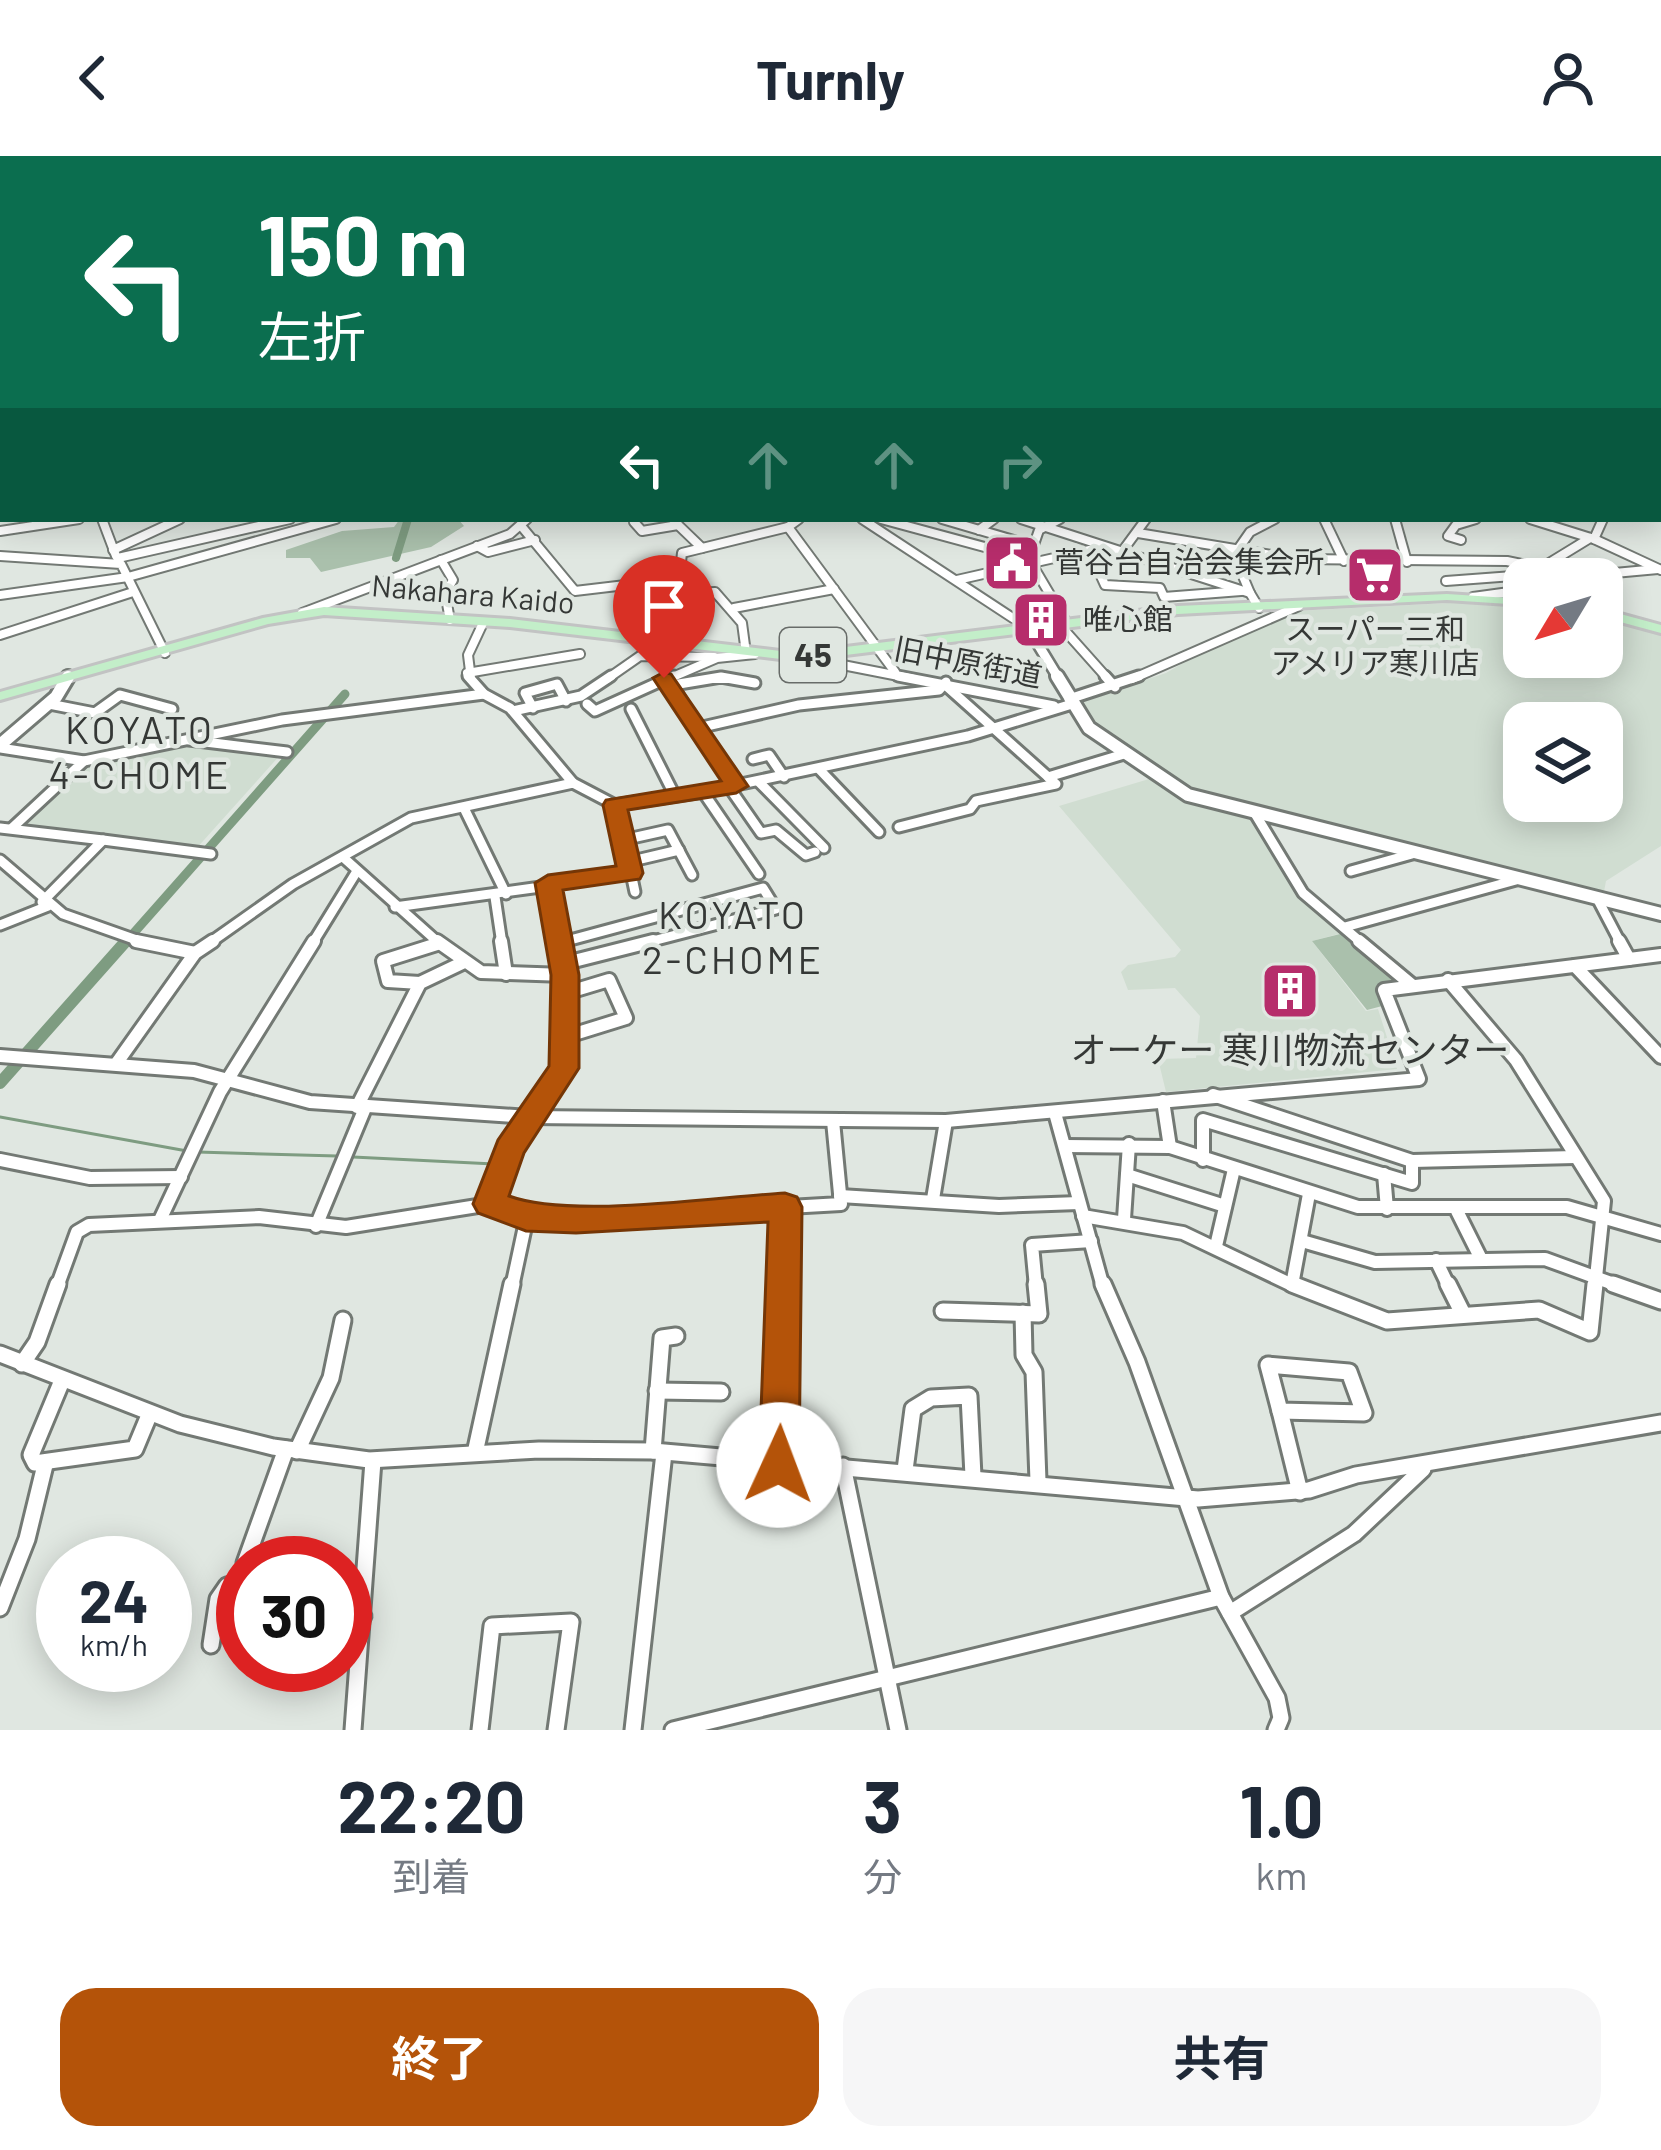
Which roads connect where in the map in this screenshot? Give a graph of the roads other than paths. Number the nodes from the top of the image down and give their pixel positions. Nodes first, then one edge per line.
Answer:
1 (44, 522) edge
2 (103, 522) edge
3 (176, 522) edge
4 (279, 522) edge
5 (322, 522) edge
6 (634, 522) edge
7 (675, 522) edge
8 (867, 522) edge
9 (893, 522) edge
10 (941, 522) edge
11 (954, 522) edge
12 (990, 522) edge
13 (1027, 522) edge
14 (1055, 522) edge
15 (1144, 522) edge
16 (1269, 522) edge
17 (1325, 522) edge
18 (1396, 522) edge
19 (1466, 522) edge
20 (1540, 522) edge
21 (1601, 522) edge
22 (525, 523) edge
23 (785, 523) edge
24 (1042, 529) junction
25 (979, 530) junction
26 (0, 531) edge
27 (928, 531) junction
28 (1138, 532) junction
29 (1592, 538) junction
30 (535, 540) junction
31 (1461, 540) dead end
32 (477, 546) junction
33 (1034, 546) junction
34 (702, 548) junction
35 (1093, 550) junction
36 (1237, 551) junction
37 (1121, 554) junction
38 (0, 556) edge
39 (1558, 558) edge
40 (441, 560) junction
41 (1031, 561) junction
42 (1344, 561) junction
43 (1494, 561) junction
44 (1406, 562) junction
45 (1503, 562) edge
46 (1449, 565) junction
47 (122, 566) junction
48 (1503, 568) edge
49 (1660, 569) edge
50 (1623, 573) edge
51 (1503, 577) edge
52 (680, 580) junction
53 (957, 580) junction
54 (1446, 581) junction
55 (651, 582) junction
56 (834, 590) junction
57 (1503, 591) edge
58 (133, 592) junction
59 (1246, 592) junction
60 (0, 596) edge
61 (1448, 597) junction
62 (1473, 597) junction
63 (1503, 600) edge
64 (1175, 603) junction
65 (1300, 606) junction
66 (734, 608) junction
67 (1259, 608) junction
68 (302, 613) junction
69 (1623, 619) edge
70 (450, 620) junction
71 (1062, 622) junction
72 (483, 623) junction
73 (1028, 628) junction
74 (1661, 629) edge
75 (0, 635) edge
76 (663, 642) junction
77 (878, 648) junction
78 (165, 653) junction
79 (750, 654) junction
80 (580, 655) dead end
81 (797, 657) junction
82 (717, 658) junction
83 (612, 673) junction
84 (896, 673) junction
85 (467, 674) junction
86 (68, 677) junction
87 (671, 682) junction
88 (755, 683) dead end
89 (945, 683) junction
90 (1114, 687) junction
91 (630, 692) junction
92 (484, 694) junction
93 (902, 695) junction
94 (0, 696) edge
95 (566, 700) junction
96 (1066, 703) junction
97 (49, 704) junction
98 (587, 704) dead end
99 (533, 708) junction
100 (172, 709) dead end
101 (631, 709) dead end
102 (513, 711) junction
103 (698, 728) junction
104 (993, 728) junction
105 (179, 739) junction
106 (0, 746) edge
107 (287, 752) dead end
108 (1124, 754) junction
109 (753, 759) dead end
110 (84, 761) junction
111 (820, 769) junction
112 (784, 777) junction
113 (1048, 777) junction
114 (759, 782) junction
115 (573, 784) junction
116 (733, 787) junction
117 (703, 792) junction
118 (675, 796) junction
119 (615, 805) junction
120 (464, 808) junction
121 (1254, 812) junction
122 (899, 826) dead end
123 (6, 828) edge
124 (879, 832) dead end
125 (623, 839) junction
126 (103, 840) junction
127 (679, 850) junction
128 (207, 854) dead end
129 (1412, 854) junction
130 (345, 859) junction
131 (0, 860) edge
132 (629, 867) junction
133 (357, 871) junction
134 (1352, 871) dead end
135 (759, 874) dead end
136 (692, 875) dead end
137 (1516, 880) junction
138 (548, 886) junction
139 (634, 892) dead end
140 (500, 896) junction
141 (1599, 902) junction
142 (45, 904) junction
143 (395, 907) junction
144 (1661, 914) edge
145 (663, 915) junction
146 (0, 925) edge
147 (1345, 926) junction
148 (674, 938) junction
149 (559, 943) junction
150 (437, 944) junction
151 (195, 953) junction
152 (1661, 955) edge
153 (1629, 959) junction
154 (462, 963) junction
155 (1575, 966) junction
156 (564, 970) junction
157 (506, 974) junction
158 (1448, 980) junction
159 (420, 983) junction
160 (1413, 986) junction
161 (566, 993) junction
162 (568, 1036) junction
163 (0, 1056) edge
164 (1661, 1057) edge
165 (116, 1064) junction
166 (232, 1078) junction
167 (1212, 1094) junction
168 (1163, 1101) junction
169 (361, 1107) junction
170 (1055, 1113) junction
171 (530, 1118) junction
172 (833, 1121) junction
173 (946, 1121) junction
174 (1129, 1144) junction
175 (1065, 1146) junction
176 (1170, 1147) junction
177 (1575, 1157) junction
178 (0, 1160) edge
179 (1203, 1160) junction
180 (1412, 1161) junction
181 (1234, 1168) junction
182 (1384, 1174) junction
183 (1127, 1175) junction
184 (181, 1177) junction
185 (1309, 1194) junction
186 (840, 1196) junction
187 (933, 1198) junction
188 (490, 1204) junction
189 (1226, 1206) junction
190 (785, 1207) junction
191 (1081, 1209) junction
192 (1388, 1209) junction
193 (1457, 1211) junction
194 (526, 1217) junction
195 (1604, 1218) junction
196 (1124, 1219) junction
197 (160, 1220) junction
198 (316, 1226) junction
199 (1661, 1234) edge
200 (1302, 1240) junction
201 (1091, 1241) junction
202 (1216, 1246) junction
203 (1481, 1259) junction
204 (1436, 1260) junction
205 (1597, 1278) junction
206 (1292, 1285) junction
207 (1661, 1301) edge
208 (943, 1311) dead end
209 (1023, 1313) junction
210 (1463, 1314) junction
211 (343, 1320) dead end
212 (676, 1336) dead end
213 (0, 1354) edge
214 (22, 1364) junction
215 (61, 1383) junction
216 (658, 1390) junction
217 (721, 1392) dead end
218 (1280, 1411) junction
219 (150, 1414) junction
220 (1661, 1423) edge
221 (291, 1450) junction
222 (659, 1452) junction
223 (475, 1453) junction
224 (374, 1461) junction
225 (45, 1465) junction
226 (779, 1465) junction
227 (843, 1466) junction
228 (1425, 1467) junction
229 (905, 1470) junction
230 (973, 1476) junction
231 (1038, 1481) junction
232 (1300, 1492) junction
233 (1183, 1500) junction
234 (256, 1536) edge
235 (364, 1536) edge
236 (1226, 1605) junction
237 (0, 1608) edge
238 (216, 1612) edge
239 (211, 1645) dead end
240 (886, 1676) junction
241 (353, 1692) edge
242 (353, 1730) edge
243 (480, 1730) edge
244 (556, 1730) edge
245 (633, 1730) edge
246 (673, 1730) edge
247 (898, 1730) edge
248 (1276, 1730) edge

1 - 26 street
2 - 47 street
3 - 47 street
4 - 47 street
5 - 47 street
6 - 7 street
7 - 34 street
8 - 53 street
9 - 27 street
10 - 27 street
11 - 25 street
12 - 25 street
13 - 24 street
14 - 24 street
15 - 28 street
16 - 36 street
17 - 42 street
18 - 44 street
19 - 31 street
20 - 29 street
21 - 29 street
22 - 30 street
22 - 32 street
23 - 34 street
23 - 56 street
24 - 33 street
24 - 35 street
25 - 33 street
27 - 41 street
28 - 36 street
28 - 37 street
29 - 39 street
29 - 49 street
30 - 32 street
30 - 55 street
32 - 40 street
33 - 41 street
34 - 52 street
35 - 37 street
35 - 41 street
35 - 64 street
36 - 42 street
36 - 59 street
37 - 59 street
38 - 47 street
40 - 68 street
40 - 70 street
41 - 53 street
41 - 71 street
42 - 44 street
43 - 45 street
43 - 46 street
43 - 48 street
44 - 46 street
46 - 54 street
47 - 58 street
47 - 60 street
49 - 50 street
51 - 54 street
52 - 55 street
52 - 66 street
53 - 73 street
54 - 61 street
55 - 76 street
56 - 66 street
56 - 77 street
57 - 62 street
58 - 75 street
58 - 78 street
59 - 64 street
59 - 67 street
61 - 62 main road, Nakahara Kaido / 45
61 - 65 main road, Nakahara Kaido / 45
62 - 63 main road, Nakahara Kaido / 45
64 - 67 main road, Nakahara Kaido / 45
64 - 71 main road, Nakahara Kaido / 45
65 - 67 main road, Nakahara Kaido / 45
65 - 90 street
66 - 79 street
68 - 70 main road, Nakahara Kaido / 45
68 - 78 main road, Nakahara Kaido / 45
69 - 74 main road
70 - 72 main road, Nakahara Kaido / 45
71 - 73 main road, Nakahara Kaido / 45
71 - 90 street
72 - 76 main road, Nakahara Kaido / 45
72 - 85 street
73 - 77 main road, Nakahara Kaido / 45
73 - 96 street
76 - 79 main road, Nakahara Kaido / 45
77 - 81 main road, Nakahara Kaido / 45
77 - 84 street
78 - 86 main road, Nakahara Kaido / 45
79 - 81 main road, Nakahara Kaido / 45
79 - 82 street
80 - 85 street
81 - 84 street, 旧中原街道
82 - 83 street
82 - 87 street
83 - 91 street
83 - 95 street
84 - 89 street, 旧中原街道
84 - 93 street
85 - 92 street
86 - 94 main road, Nakahara Kaido / 45
86 - 97 street
87 - 88 street
87 - 91 street
87 - 103 street
89 - 93 street
89 - 96 street, 旧中原街道
89 - 104 street
90 - 96 street
91 - 98 street
92 - 102 street
92 - 105 street
93 - 103 street
95 - 99 street
95 - 99 street
96 - 104 street
96 - 108 street
97 - 100 street
97 - 106 street
99 - 102 street
101 - 118 street
102 - 115 street
103 - 116 street
104 - 111 street
104 - 113 street
105 - 107 street
105 - 110 street
106 - 110 street
108 - 113 street
108 - 121 street
109 - 112 street
110 - 123 street
111 - 112 street
111 - 124 street
112 - 114 street
113 - 122 street
114 - 116 street
114 - 116 street
115 - 119 street
115 - 120 street
116 - 117 street
117 - 118 street
117 - 135 street
118 - 119 street
119 - 125 street
120 - 130 street
120 - 140 street
121 - 129 street
121 - 147 street
123 - 126 street
125 - 127 street
125 - 132 street
126 - 128 street
126 - 142 street
127 - 132 street
127 - 136 street
129 - 134 street
129 - 137 street
130 - 133 street
130 - 151 street
131 - 142 street
132 - 138 street
132 - 139 street
133 - 143 street
133 - 166 street
137 - 141 street
137 - 147 street
138 - 140 street
138 - 149 street
140 - 143 street
140 - 157 street
141 - 144 street
141 - 153 street
142 - 146 street
142 - 151 street
143 - 150 street
145 - 148 street
145 - 148 street
145 - 149 street
147 - 160 street
148 - 156 street
149 - 156 street
150 - 154 street
150 - 159 street
151 - 165 street
152 - 153 street
153 - 155 street
154 - 157 street
154 - 159 street
155 - 158 street
155 - 164 street
156 - 157 street
156 - 161 street
158 - 160 street
158 - 177 street
159 - 169 street
160 - 167 street
161 - 162 street
161 - 162 street
162 - 171 street
163 - 165 street
165 - 166 street
166 - 169 street
166 - 184 street
167 - 168 street
167 - 180 street
168 - 170 street
168 - 176 street
169 - 171 street
169 - 198 street
170 - 173 street
170 - 175 street
171 - 172 street
171 - 188 street
172 - 173 street
172 - 186 street
173 - 187 street
174 - 175 street
174 - 176 street
174 - 183 street
175 - 191 street
176 - 179 street
177 - 180 street
177 - 195 street
178 - 184 street
179 - 181 street
179 - 182 street
180 - 182 street
181 - 185 street
181 - 189 street
182 - 192 street
183 - 189 street
183 - 196 street
184 - 197 street
185 - 192 street
185 - 200 street
186 - 187 street
186 - 190 street
187 - 191 street
188 - 194 street
188 - 198 street
189 - 202 street
190 - 194 street
190 - 226 street
191 - 196 street
191 - 201 street
192 - 193 street
193 - 195 street
193 - 203 street
194 - 223 street
195 - 199 street
195 - 205 street
196 - 202 street
197 - 198 street
197 - 214 street
200 - 204 street
200 - 206 street
201 - 209 street
201 - 233 street
202 - 206 street
203 - 204 street
203 - 205 street
204 - 210 street
205 - 207 street
205 - 210 street
206 - 210 street
208 - 209 street
209 - 231 street
211 - 221 street
212 - 216 street
213 - 214 street
214 - 215 street
215 - 219 street
215 - 225 street
216 - 217 street
216 - 222 street
218 - 218 street
218 - 232 street
219 - 221 street
219 - 225 street
220 - 228 street
221 - 224 street
221 - 234 street
222 - 223 street
222 - 226 street
222 - 245 street
223 - 224 street
224 - 235 street
225 - 237 street
226 - 227 street
227 - 229 street
227 - 240 street
228 - 232 street
228 - 236 street
229 - 230 street
229 - 230 street
230 - 231 street
231 - 233 street
232 - 233 street
233 - 236 street
236 - 240 street
236 - 248 street
238 - 239 street
240 - 246 street
240 - 247 street
241 - 242 street
243 - 244 street

